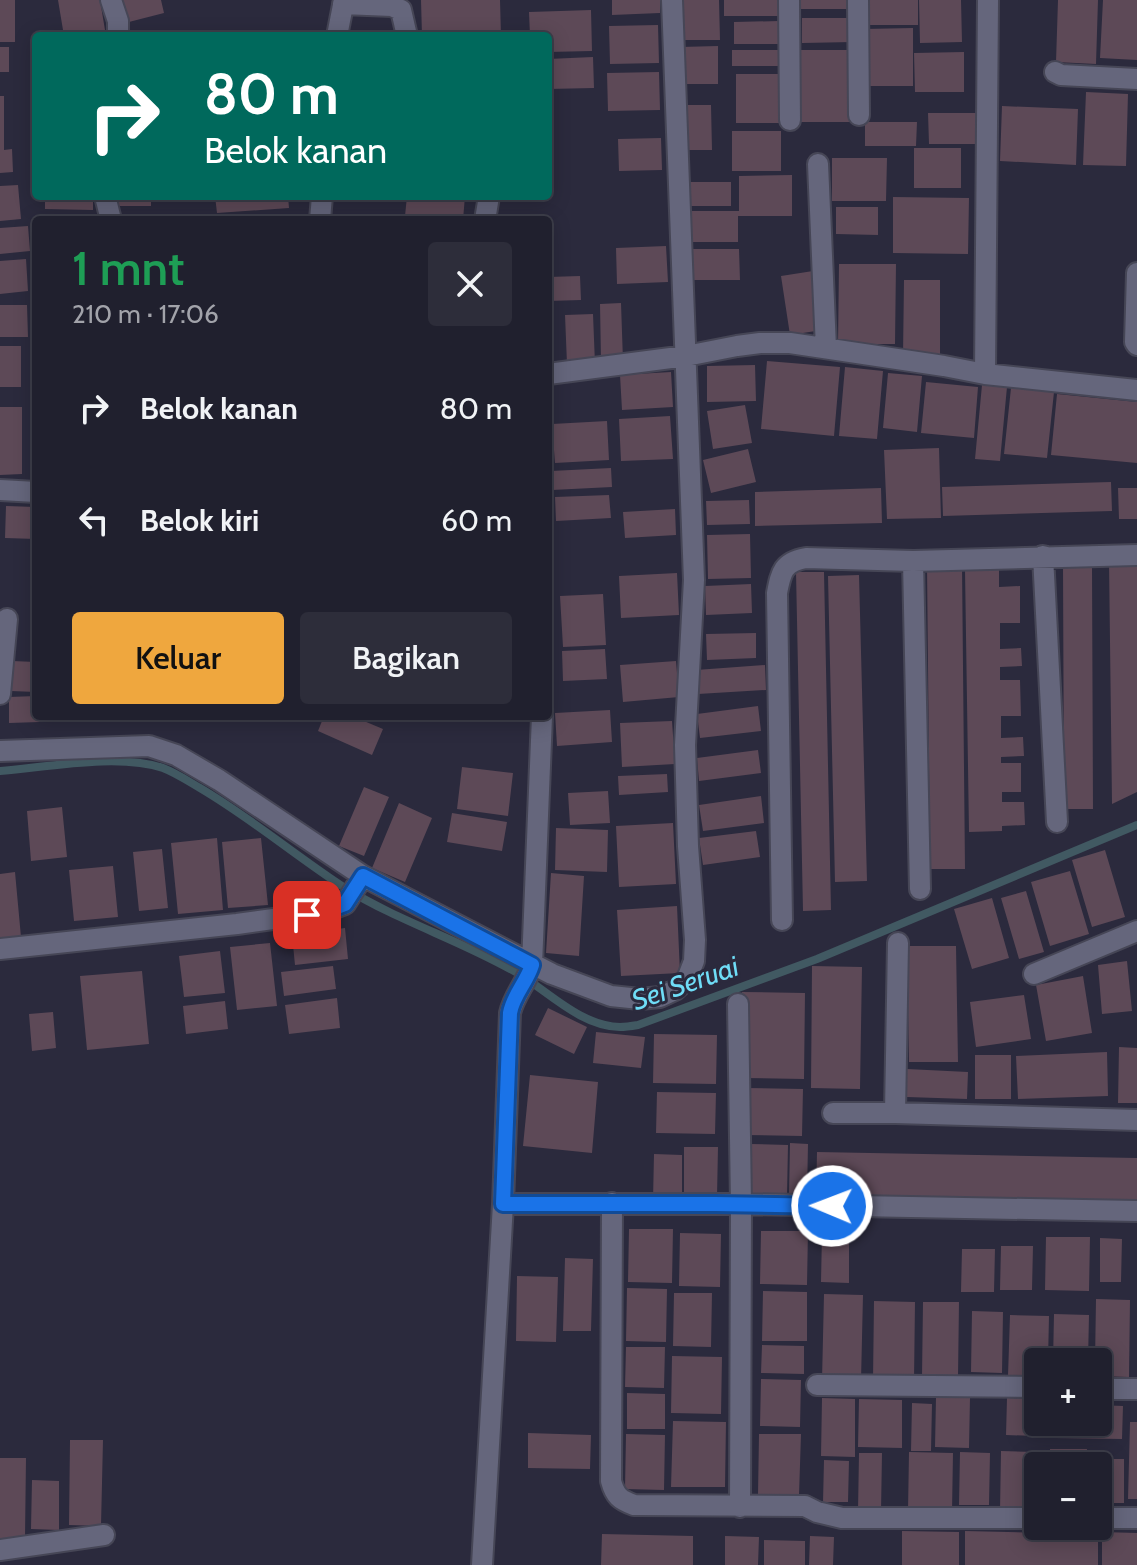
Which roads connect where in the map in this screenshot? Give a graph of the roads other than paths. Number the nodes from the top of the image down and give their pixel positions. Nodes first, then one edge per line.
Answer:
1 (111, 0) edge
2 (672, 0) edge
3 (789, 0) edge
4 (858, 0) edge
5 (988, 0) edge
6 (344, 2) edge
7 (118, 32) edge
8 (338, 32) edge
9 (406, 32) edge
10 (1055, 72) dead end
11 (1137, 79) edge
12 (859, 115) dead end
13 (790, 120) dead end
14 (818, 164) dead end
15 (1137, 273) edge
16 (1137, 345) edge
17 (826, 348) junction
18 (686, 356) junction
19 (552, 373) edge
20 (985, 374) junction
21 (1137, 390) edge
22 (0, 490) edge
23 (32, 492) edge
24 (1137, 555) edge
25 (1043, 556) junction
26 (913, 561) junction
27 (7, 619) dead end
28 (0, 694) edge
29 (542, 720) edge
30 (0, 751) edge
31 (1057, 822) dead end
32 (360, 881) junction
33 (920, 889) dead end
34 (782, 920) dead end
35 (1137, 931) edge
36 (898, 943) dead end
37 (0, 949) edge
38 (1034, 974) dead end
39 (527, 976) junction
40 (738, 1004) dead end
41 (833, 1113) dead end
42 (895, 1113) junction
43 (1137, 1120) edge
44 (612, 1203) junction
45 (503, 1204) junction
46 (741, 1204) junction
47 (1137, 1211) edge
48 (817, 1385) dead end
49 (1024, 1387) edge
50 (1112, 1389) edge
51 (1137, 1389) edge
52 (740, 1507) junction
53 (1024, 1518) edge
54 (1112, 1518) edge
55 (1137, 1518) edge
56 (104, 1535) dead end
57 (0, 1550) edge
58 (482, 1565) edge

1 - 7 street
2 - 18 street
3 - 13 street
4 - 12 street
5 - 20 street
6 - 8 street
6 - 9 street
10 - 11 street
14 - 17 street
15 - 16 street
17 - 18 street
17 - 20 street
18 - 19 street
18 - 39 street
20 - 21 street
22 - 23 street
24 - 25 street
25 - 26 street
25 - 31 street
26 - 33 street
26 - 34 street
27 - 28 street
29 - 39 street
30 - 32 street
32 - 37 street
32 - 39 street
35 - 38 street
36 - 42 street
39 - 45 street
40 - 46 street
41 - 42 street
42 - 43 street
44 - 45 street
44 - 46 street
44 - 52 street
45 - 58 street
46 - 47 street
46 - 52 street
48 - 49 street
50 - 51 street
52 - 53 street
54 - 55 street
56 - 57 street

